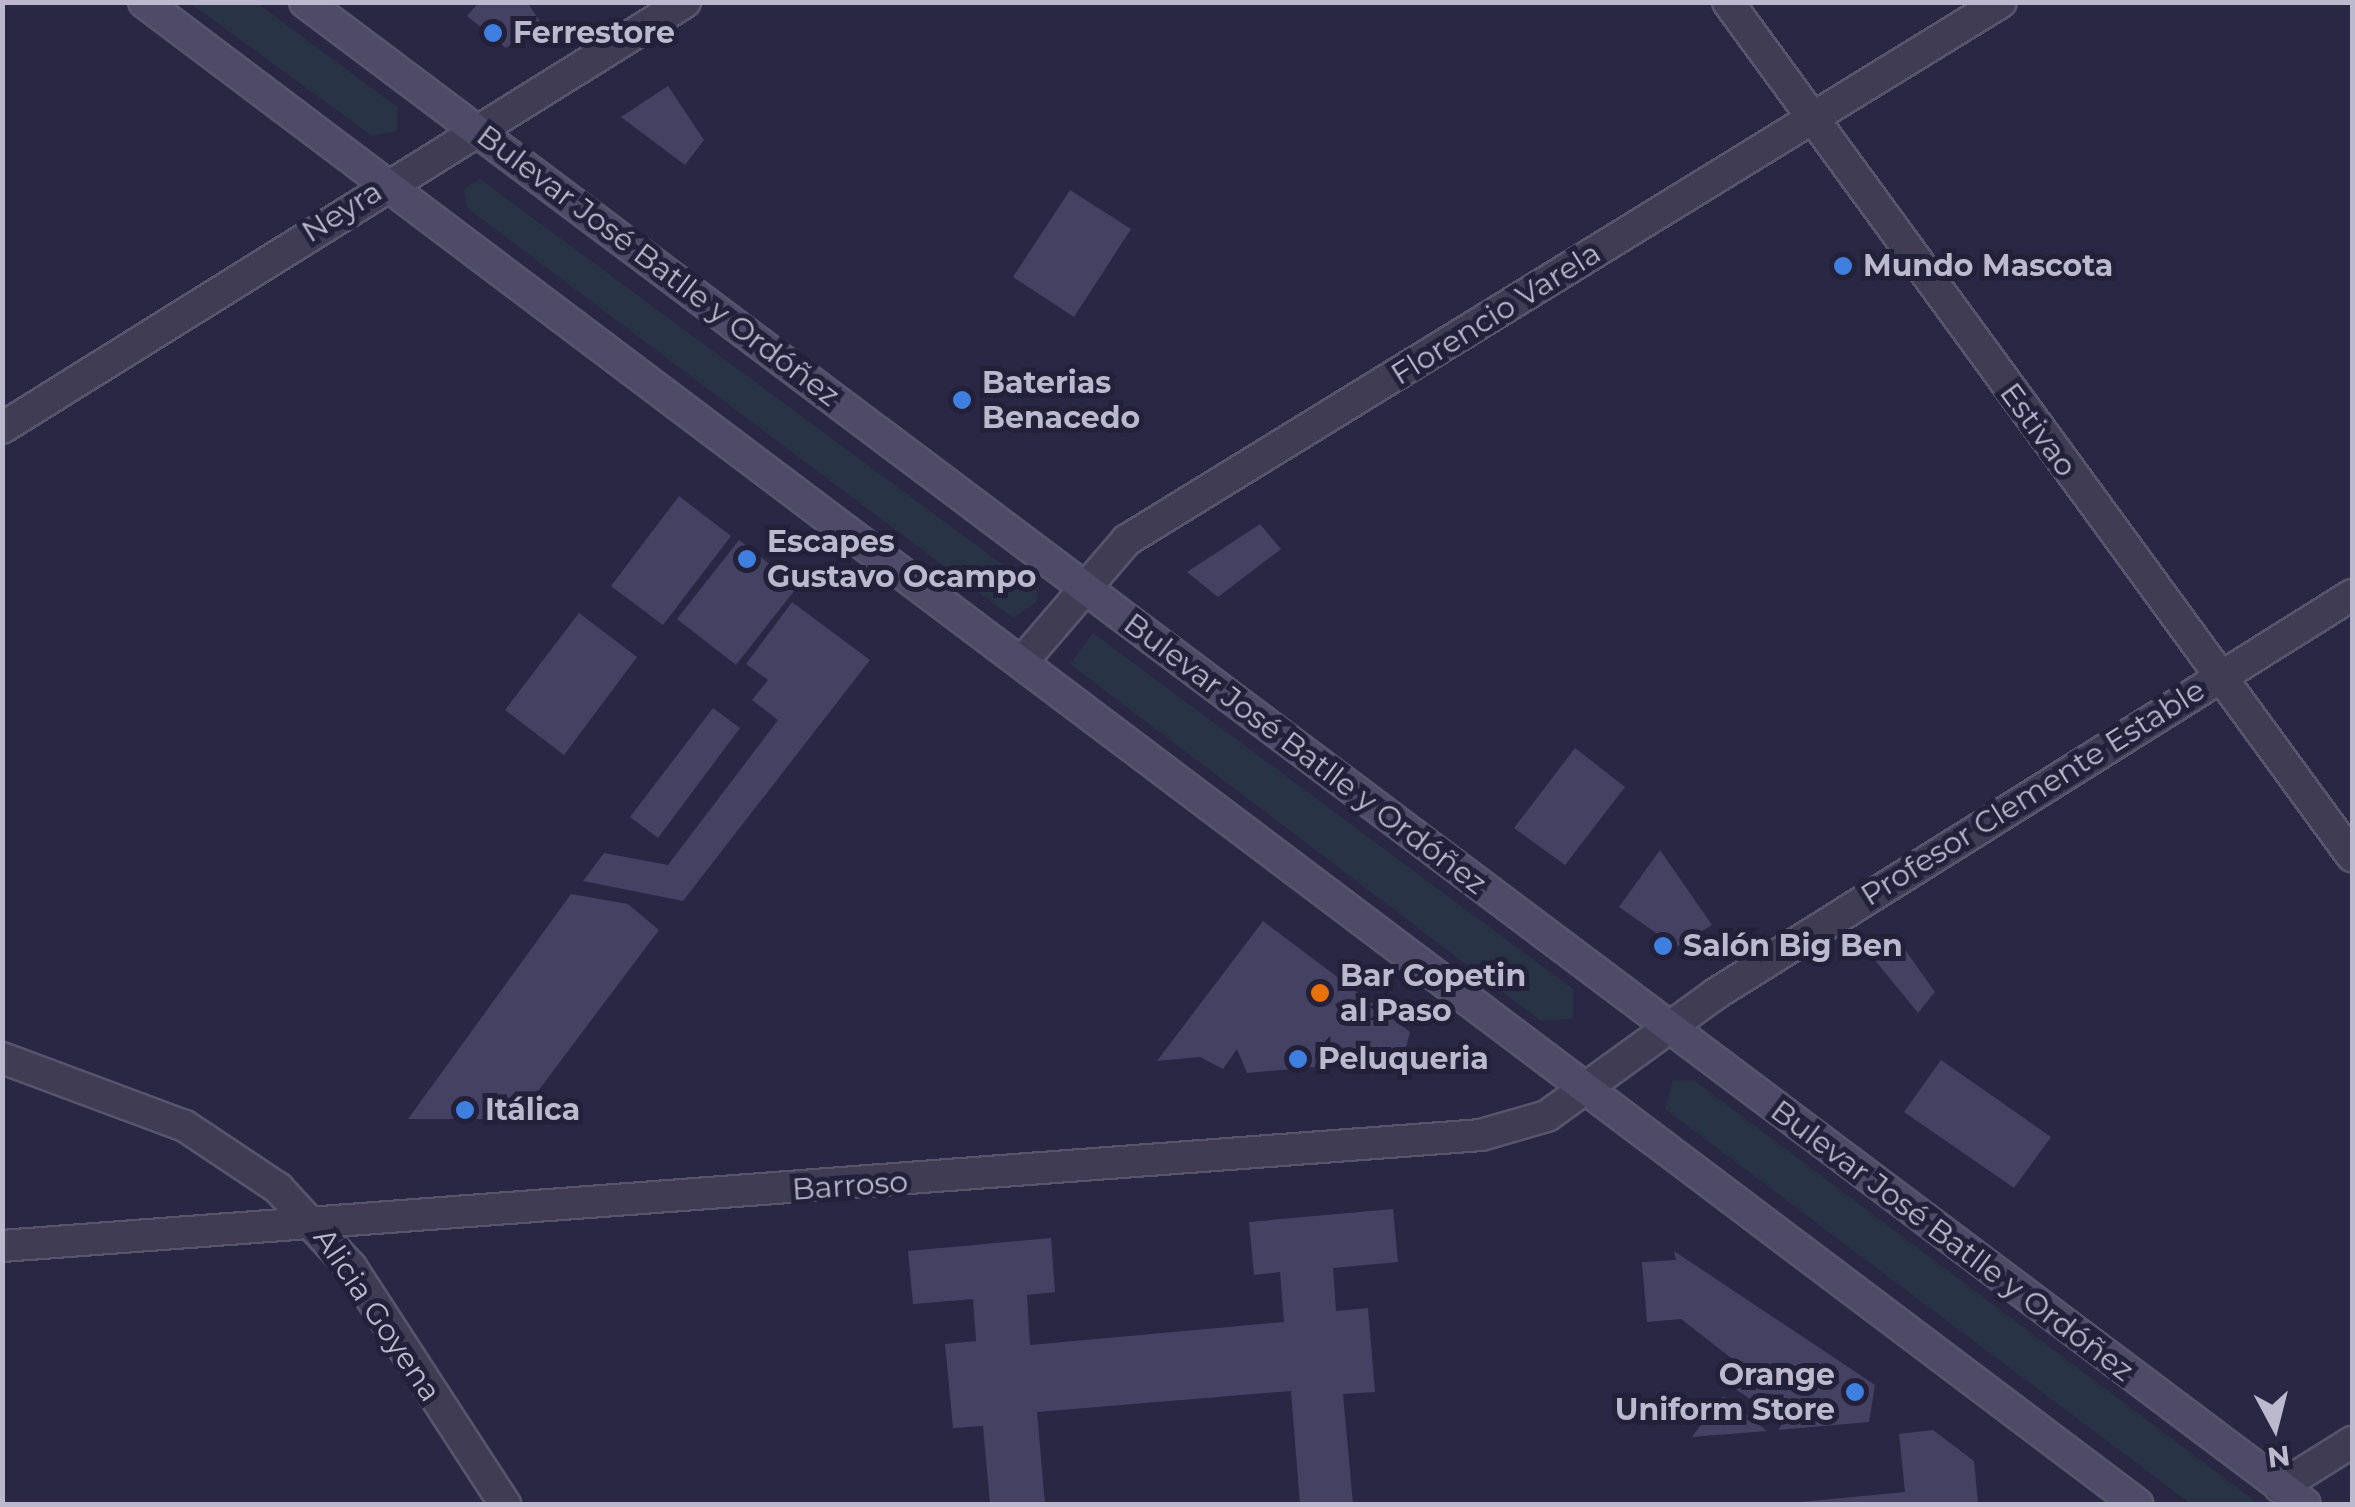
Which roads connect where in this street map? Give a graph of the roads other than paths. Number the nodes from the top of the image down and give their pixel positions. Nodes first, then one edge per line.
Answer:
1 (144, 2) edge
2 (305, 2) edge
3 (685, 2) edge
4 (1728, 2) edge
5 (2001, 2) edge
6 (1810, 121) junction
7 (476, 130) junction
8 (386, 184) junction
9 (2, 428) edge
10 (1086, 586) junction
11 (2352, 595) edge
12 (1022, 662) junction
13 (2220, 676) junction
14 (2352, 856) edge
15 (1667, 1028) junction
16 (2, 1058) edge
17 (1591, 1088) junction
18 (312, 1219) junction
19 (2, 1246) edge
20 (2352, 1442) edge
21 (2293, 1496) edge
22 (505, 1504) edge
23 (2138, 1504) edge

1 - 8 main road
2 - 7 main road, Bulevar José Batlle y Ordóñez
3 - 7 street, Neyra
4 - 6 street, Estivao
5 - 6 street, Florencio Varela
6 - 10 street, Florencio Varela
6 - 13 street, Estivao
7 - 8 street, Neyra
7 - 10 main road, Bulevar José Batlle y Ordóñez
8 - 9 street, Neyra
8 - 12 main road
10 - 12 street, Florencio Varela
10 - 15 main road, Bulevar José Batlle y Ordóñez
11 - 13 street, Profesor Clemente Estable
12 - 17 main road
13 - 14 street, Estivao
13 - 15 street, Profesor Clemente Estable
15 - 17 street, Barroso
15 - 21 main road, Bulevar José Batlle y Ordóñez
16 - 18 street, Alicia Goyena
17 - 18 street, Barroso
17 - 23 main road
18 - 19 street, Barroso
18 - 22 street, Alicia Goyena
20 - 21 street

